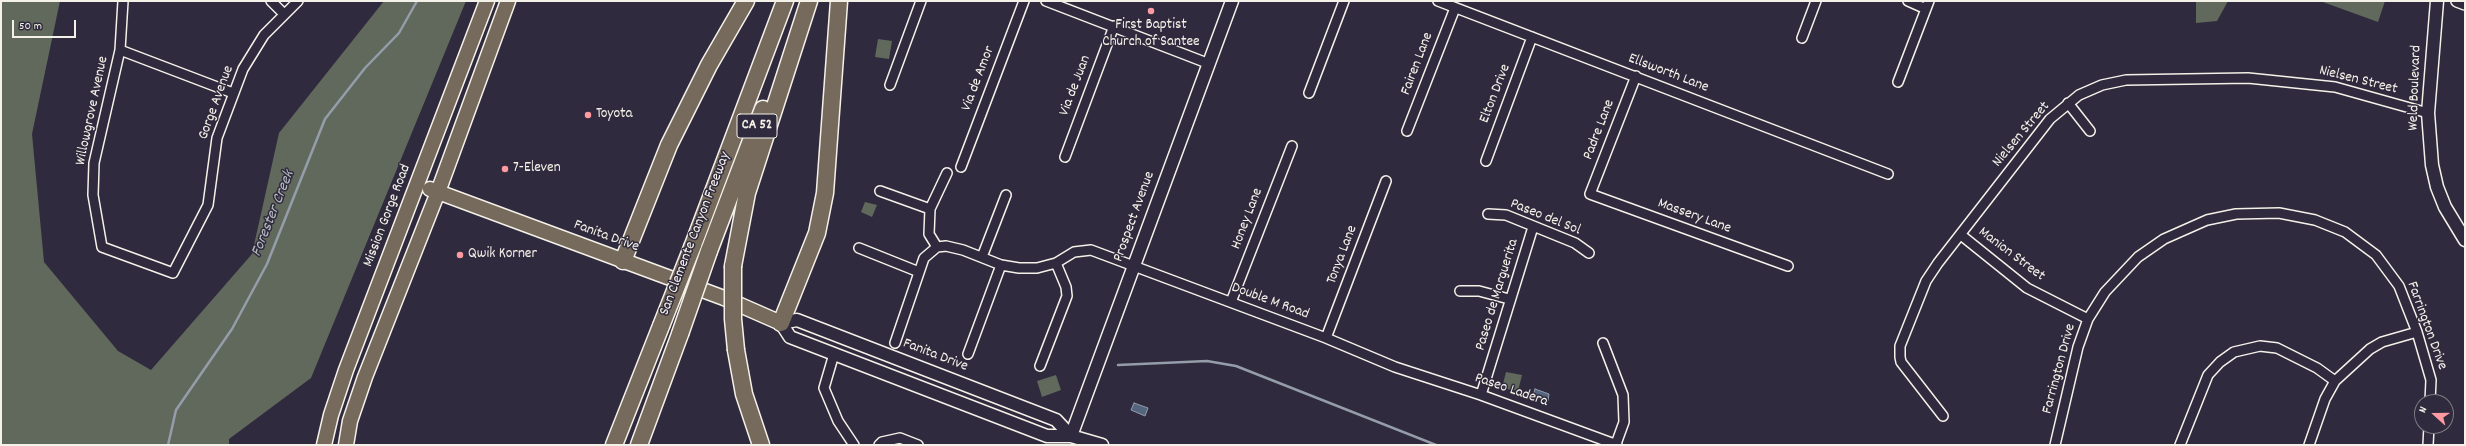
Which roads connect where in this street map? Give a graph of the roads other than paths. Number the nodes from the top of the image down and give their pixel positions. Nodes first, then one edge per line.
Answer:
1 (123, 1) edge
2 (271, 1) edge
3 (298, 1) edge
4 (487, 1) edge
5 (508, 1) edge
6 (746, 1) edge
7 (785, 1) edge
8 (804, 1) edge
9 (809, 1) edge
10 (839, 1) edge
11 (921, 1) edge
12 (1024, 1) edge
13 (1046, 1) edge
14 (1232, 1) edge
15 (1344, 1) edge
16 (1438, 1) edge
17 (1816, 1) edge
18 (1908, 1) edge
19 (2437, 1) edge
20 (2457, 1) edge
21 (2465, 4) edge
22 (1928, 5) edge
23 (1456, 8) junction
24 (284, 14) junction
25 (1114, 26) junction
26 (1532, 37) junction
27 (1802, 38) dead end
28 (120, 50) junction
29 (1207, 63) junction
30 (1636, 76) junction
31 (1898, 82) dead end
32 (890, 85) dead end
33 (233, 93) junction
34 (1309, 93) dead end
35 (2068, 103) junction
36 (2428, 113) junction
37 (1407, 131) dead end
38 (2090, 131) dead end
39 (1292, 146) dead end
40 (1065, 157) dead end
41 (1486, 161) dead end
42 (961, 167) dead end
43 (947, 173) dead end
44 (1888, 174) dead end
45 (1386, 181) dead end
46 (419, 184) junction
47 (880, 191) dead end
48 (438, 192) junction
49 (1590, 194) joint
50 (1006, 195) dead end
51 (930, 209) junction
52 (1488, 214) dead end
53 (1533, 227) junction
54 (400, 230) junction
55 (1961, 235) junction
56 (2465, 240) edge
57 (937, 247) junction
58 (859, 248) dead end
59 (1589, 253) dead end
60 (982, 257) junction
61 (623, 261) junction
62 (1056, 263) junction
63 (1001, 265) junction
64 (1134, 266) junction
65 (1788, 266) dead end
66 (919, 272) junction
67 (173, 273) joint
68 (400, 290) junction
69 (1460, 291) dead end
70 (1509, 299) junction
71 (1231, 302) junction
72 (2088, 319) junction
73 (781, 324) junction
74 (2417, 332) junction
75 (1326, 338) junction
76 (895, 343) dead end
77 (1603, 343) dead end
78 (834, 354) junction
79 (968, 354) dead end
80 (646, 365) junction
81 (1040, 366) dead end
82 (1395, 367) joint
83 (2335, 381) junction
84 (1481, 394) junction
85 (2430, 394) edge
86 (1943, 416) dead end
87 (2429, 434) edge
88 (1071, 440) edge
89 (324, 445) edge
90 (346, 445) edge
91 (604, 445) edge
92 (614, 445) edge
93 (639, 445) edge
94 (761, 445) edge
95 (854, 445) edge
96 (879, 445) edge
97 (918, 445) edge
98 (1102, 445) edge
99 (1616, 445) edge
100 (2055, 445) edge
101 (2180, 445) edge
102 (2309, 445) edge
103 (2428, 445) edge

1 - 28 street, Willowgrove Avenue
2 - 24 street
3 - 24 street, Gorge Avenue
4 - 46 main road, Mission Gorge Road
5 - 48 main road
6 - 61 highway
7 - 80 highway, San Clemente Canyon Freeway / CA 52, bridge
8 - 93 highway, San Clemente Canyon Freeway / CA 52, bridge
9 - 94 highway, bridge
10 - 73 highway
11 - 32 street
12 - 42 street, Via de Amor
13 - 25 street
14 - 29 main road, Prospect Avenue
15 - 34 street
16 - 23 street, Ellsworth Lane
17 - 27 street
18 - 22 street
19 - 36 main road, Weld Boulevard
20 - 21 street
22 - 31 street
23 - 26 street, Ellsworth Lane
23 - 37 street, Fairen Lane
24 - 33 street, Gorge Avenue
25 - 29 street
25 - 40 street, Via de Juan
26 - 30 street, Ellsworth Lane
26 - 41 street, Elton Drive
28 - 33 street
28 - 67 street, Willowgrove Avenue
29 - 64 main road, Prospect Avenue
30 - 44 street, Ellsworth Lane
30 - 49 street, Padre Lane
33 - 67 street, Gorge Avenue
35 - 36 street, Nielsen Street
35 - 38 street
35 - 55 street, Nielsen Street
36 - 56 main road, Weld Boulevard
39 - 71 street, Honey Lane
43 - 51 street
45 - 75 street, Tonya Lane
46 - 48 main road, Fanita Drive
46 - 54 main road, Mission Gorge Road
47 - 51 street
48 - 61 main road, Fanita Drive
48 - 68 main road
49 - 65 street, Massery Lane
50 - 60 street
51 - 57 street
52 - 53 street, Paseo del Sol
53 - 59 street, Paseo del Sol
53 - 70 street, Paseo de Marguerita
54 - 68 main road
54 - 89 main road, Mission Gorge Road
55 - 72 street, Manion Street
55 - 86 street, Nielsen Street
57 - 60 street, Double M Road
57 - 66 street
58 - 66 street
60 - 63 street, Double M Road
61 - 73 main road, Fanita Drive
62 - 63 street, Double M Road
62 - 64 street, Double M Road
62 - 81 street
63 - 79 street
64 - 71 street, Double M Road
64 - 88 main road, Prospect Avenue
66 - 76 street
68 - 90 main road
69 - 70 street
70 - 84 street, Paseo de Marguerita
71 - 75 street, Double M Road
72 - 74 street, Farrington Drive
72 - 100 street, Farrington Drive
73 - 78 main road, Fanita Drive
73 - 88 main road, Fanita Drive
74 - 83 street
74 - 85 street, Farrington Drive
75 - 82 street, Double M Road
77 - 99 street
78 - 88 main road, Fanita Drive
78 - 95 street
80 - 91 highway
80 - 92 highway, San Clemente Canyon Freeway / CA 52
82 - 84 street, Paseo Ladera
83 - 101 street
83 - 102 street
84 - 99 street, Paseo Ladera
87 - 103 street
88 - 98 main road, Fanita Drive
96 - 97 street

